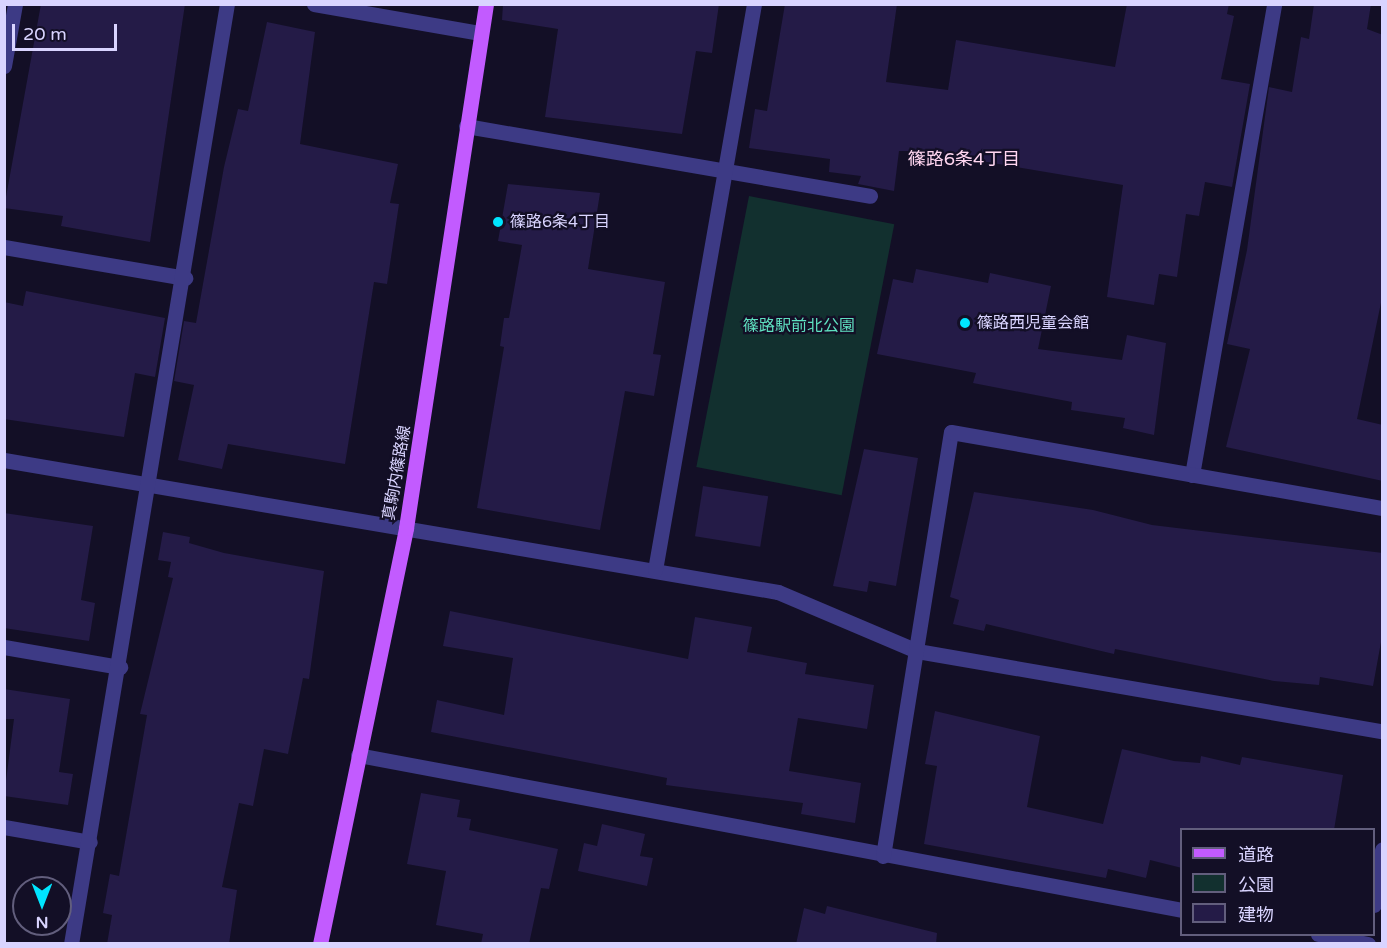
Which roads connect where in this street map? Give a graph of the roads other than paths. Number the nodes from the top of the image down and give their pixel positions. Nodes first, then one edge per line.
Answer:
1 (15, 4) edge
2 (227, 4) edge
3 (314, 4) edge
4 (486, 4) edge
5 (754, 4) edge
6 (1274, 4) edge
7 (481, 33) junction
8 (4, 66) edge
9 (466, 126) junction
10 (725, 169) junction
11 (870, 195) dead end
12 (4, 247) edge
13 (185, 278) junction
14 (4, 460) edge
15 (1192, 475) junction
16 (151, 485) junction
17 (1383, 508) edge
18 (406, 528) junction
19 (655, 570) junction
20 (4, 647) edge
21 (917, 651) junction
22 (120, 667) junction
23 (1383, 731) edge
24 (358, 755) junction
25 (4, 827) edge
26 (90, 842) junction
27 (1383, 850) edge
28 (883, 856) junction
29 (1375, 899) edge
30 (1180, 910) edge
31 (1329, 936) edge
32 (1368, 943) edge
33 (71, 944) edge
34 (320, 944) edge

1 - 8 street
2 - 13 street
3 - 7 street
4 - 7 main road, 真駒内篠路線
5 - 10 street
6 - 15 street
7 - 9 main road, 真駒内篠路線
9 - 10 street
9 - 18 main road, 真駒内篠路線
10 - 11 street
10 - 19 street
12 - 13 street
13 - 16 street
14 - 16 street
15 - 17 street
15 - 21 street
16 - 18 street
16 - 22 street
18 - 19 street
18 - 24 main road, 真駒内篠路線
19 - 21 street
20 - 22 street
21 - 23 street
21 - 28 street
22 - 26 street
24 - 28 street
24 - 34 main road, 真駒内篠路線
25 - 26 street
26 - 33 street
27 - 29 street
28 - 30 street
31 - 32 street

